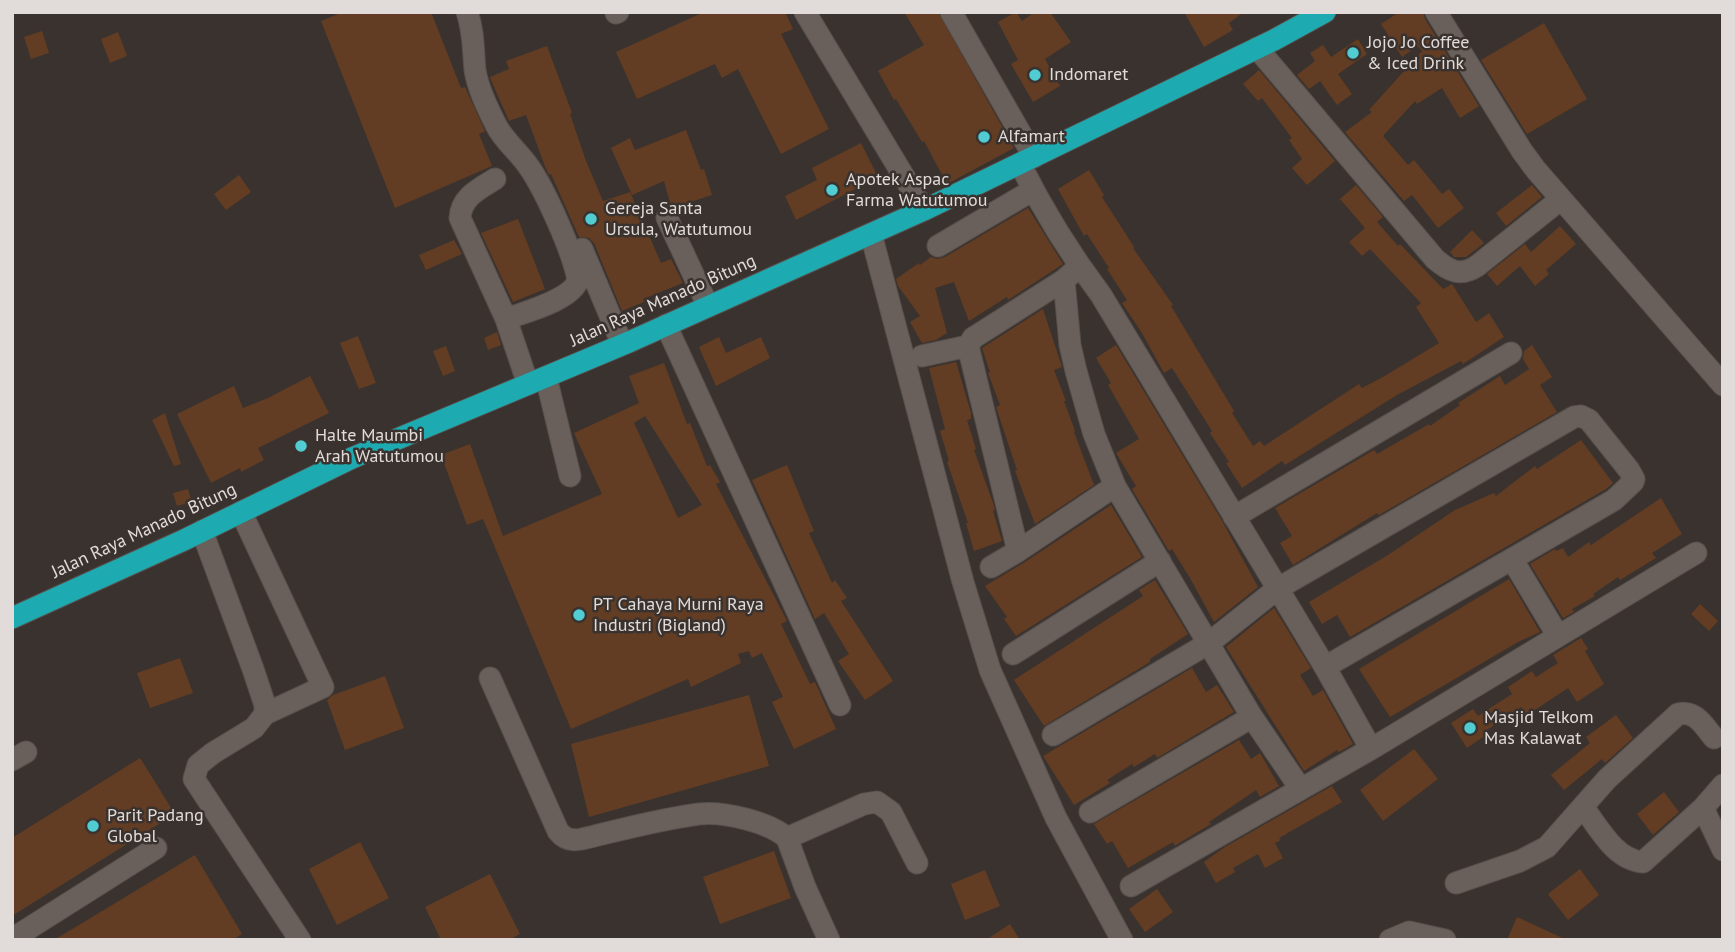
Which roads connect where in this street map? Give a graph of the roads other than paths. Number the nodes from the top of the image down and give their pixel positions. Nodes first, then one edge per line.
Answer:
1 (467, 12) edge
2 (805, 12) edge
3 (951, 12) edge
4 (1325, 12) edge
5 (1436, 12) edge
6 (1295, 20) edge
7 (1257, 48) junction
8 (1027, 160) junction
9 (495, 179) dead end
10 (1033, 190) junction
11 (1561, 199) junction
12 (925, 210) junction
13 (667, 218) dead end
14 (572, 224) dead end
15 (871, 234) junction
16 (938, 246) dead end
17 (1071, 273) junction
18 (708, 306) junction
19 (506, 319) junction
20 (666, 325) junction
21 (622, 345) junction
22 (968, 346) junction
23 (1511, 353) dead end
24 (922, 356) dead end
25 (537, 380) junction
26 (1723, 385) edge
27 (570, 476) dead end
28 (1115, 486) junction
29 (241, 512) junction
30 (1234, 517) junction
31 (202, 531) junction
32 (1018, 551) junction
33 (1696, 553) dead end
34 (1512, 559) junction
35 (1160, 561) junction
36 (991, 567) dead end
37 (1277, 589) junction
38 (12, 618) edge
39 (1558, 636) junction
40 (1209, 643) junction
41 (1013, 654) dead end
42 (1325, 667) junction
43 (490, 678) dead end
44 (840, 705) dead end
45 (265, 714) junction
46 (1252, 717) junction
47 (1053, 735) dead end
48 (1720, 740) edge
49 (1371, 749) junction
50 (1723, 785) edge
51 (1300, 788) junction
52 (1583, 807) junction
53 (1703, 808) junction
54 (1090, 812) dead end
55 (787, 838) junction
56 (156, 848) dead end
57 (1723, 850) edge
58 (917, 863) dead end
59 (1456, 883) dead end
60 (1131, 886) dead end
61 (12, 939) edge
62 (300, 940) edge
63 (829, 940) edge
64 (1122, 940) edge
65 (1390, 940) edge
66 (1445, 940) edge

1 - 19 street
2 - 12 street
3 - 8 street
4 - 6 highway, Jalan Raya Manado Bitung
5 - 11 street
6 - 7 highway, Jalan Raya Manado Bitung
7 - 8 highway, Jalan Raya Manado Bitung
7 - 11 street
8 - 10 street
8 - 12 highway, Jalan Raya Manado Bitung
9 - 19 street
10 - 16 street
10 - 17 street
11 - 26 street
12 - 15 highway, Jalan Raya Manado Bitung
13 - 18 street
14 - 21 street
15 - 18 highway, Jalan Raya Manado Bitung
15 - 64 street
17 - 22 street
17 - 28 street
17 - 30 street
18 - 20 highway, Jalan Raya Manado Bitung
19 - 25 street
20 - 21 highway, Jalan Raya Manado Bitung
20 - 44 street
21 - 25 highway, Jalan Raya Manado Bitung
22 - 24 street
22 - 32 street
23 - 30 street
25 - 27 street
25 - 29 highway, Jalan Raya Manado Bitung
28 - 32 street
28 - 35 street
29 - 31 highway, Jalan Raya Manado Bitung
29 - 45 street
30 - 37 street
31 - 38 highway, Jalan Raya Manado Bitung
31 - 45 street
32 - 36 street
33 - 39 street
34 - 37 street
34 - 39 street
34 - 42 street
35 - 40 street
35 - 41 street
37 - 40 street
37 - 42 street
39 - 49 street
40 - 46 street
40 - 47 street
42 - 49 street
43 - 55 street
45 - 62 street
46 - 51 street
46 - 54 street
48 - 52 street
49 - 51 street
50 - 53 street
51 - 60 street
52 - 53 street
52 - 59 street
53 - 57 street
55 - 58 street
55 - 63 street
56 - 61 street
65 - 66 street

